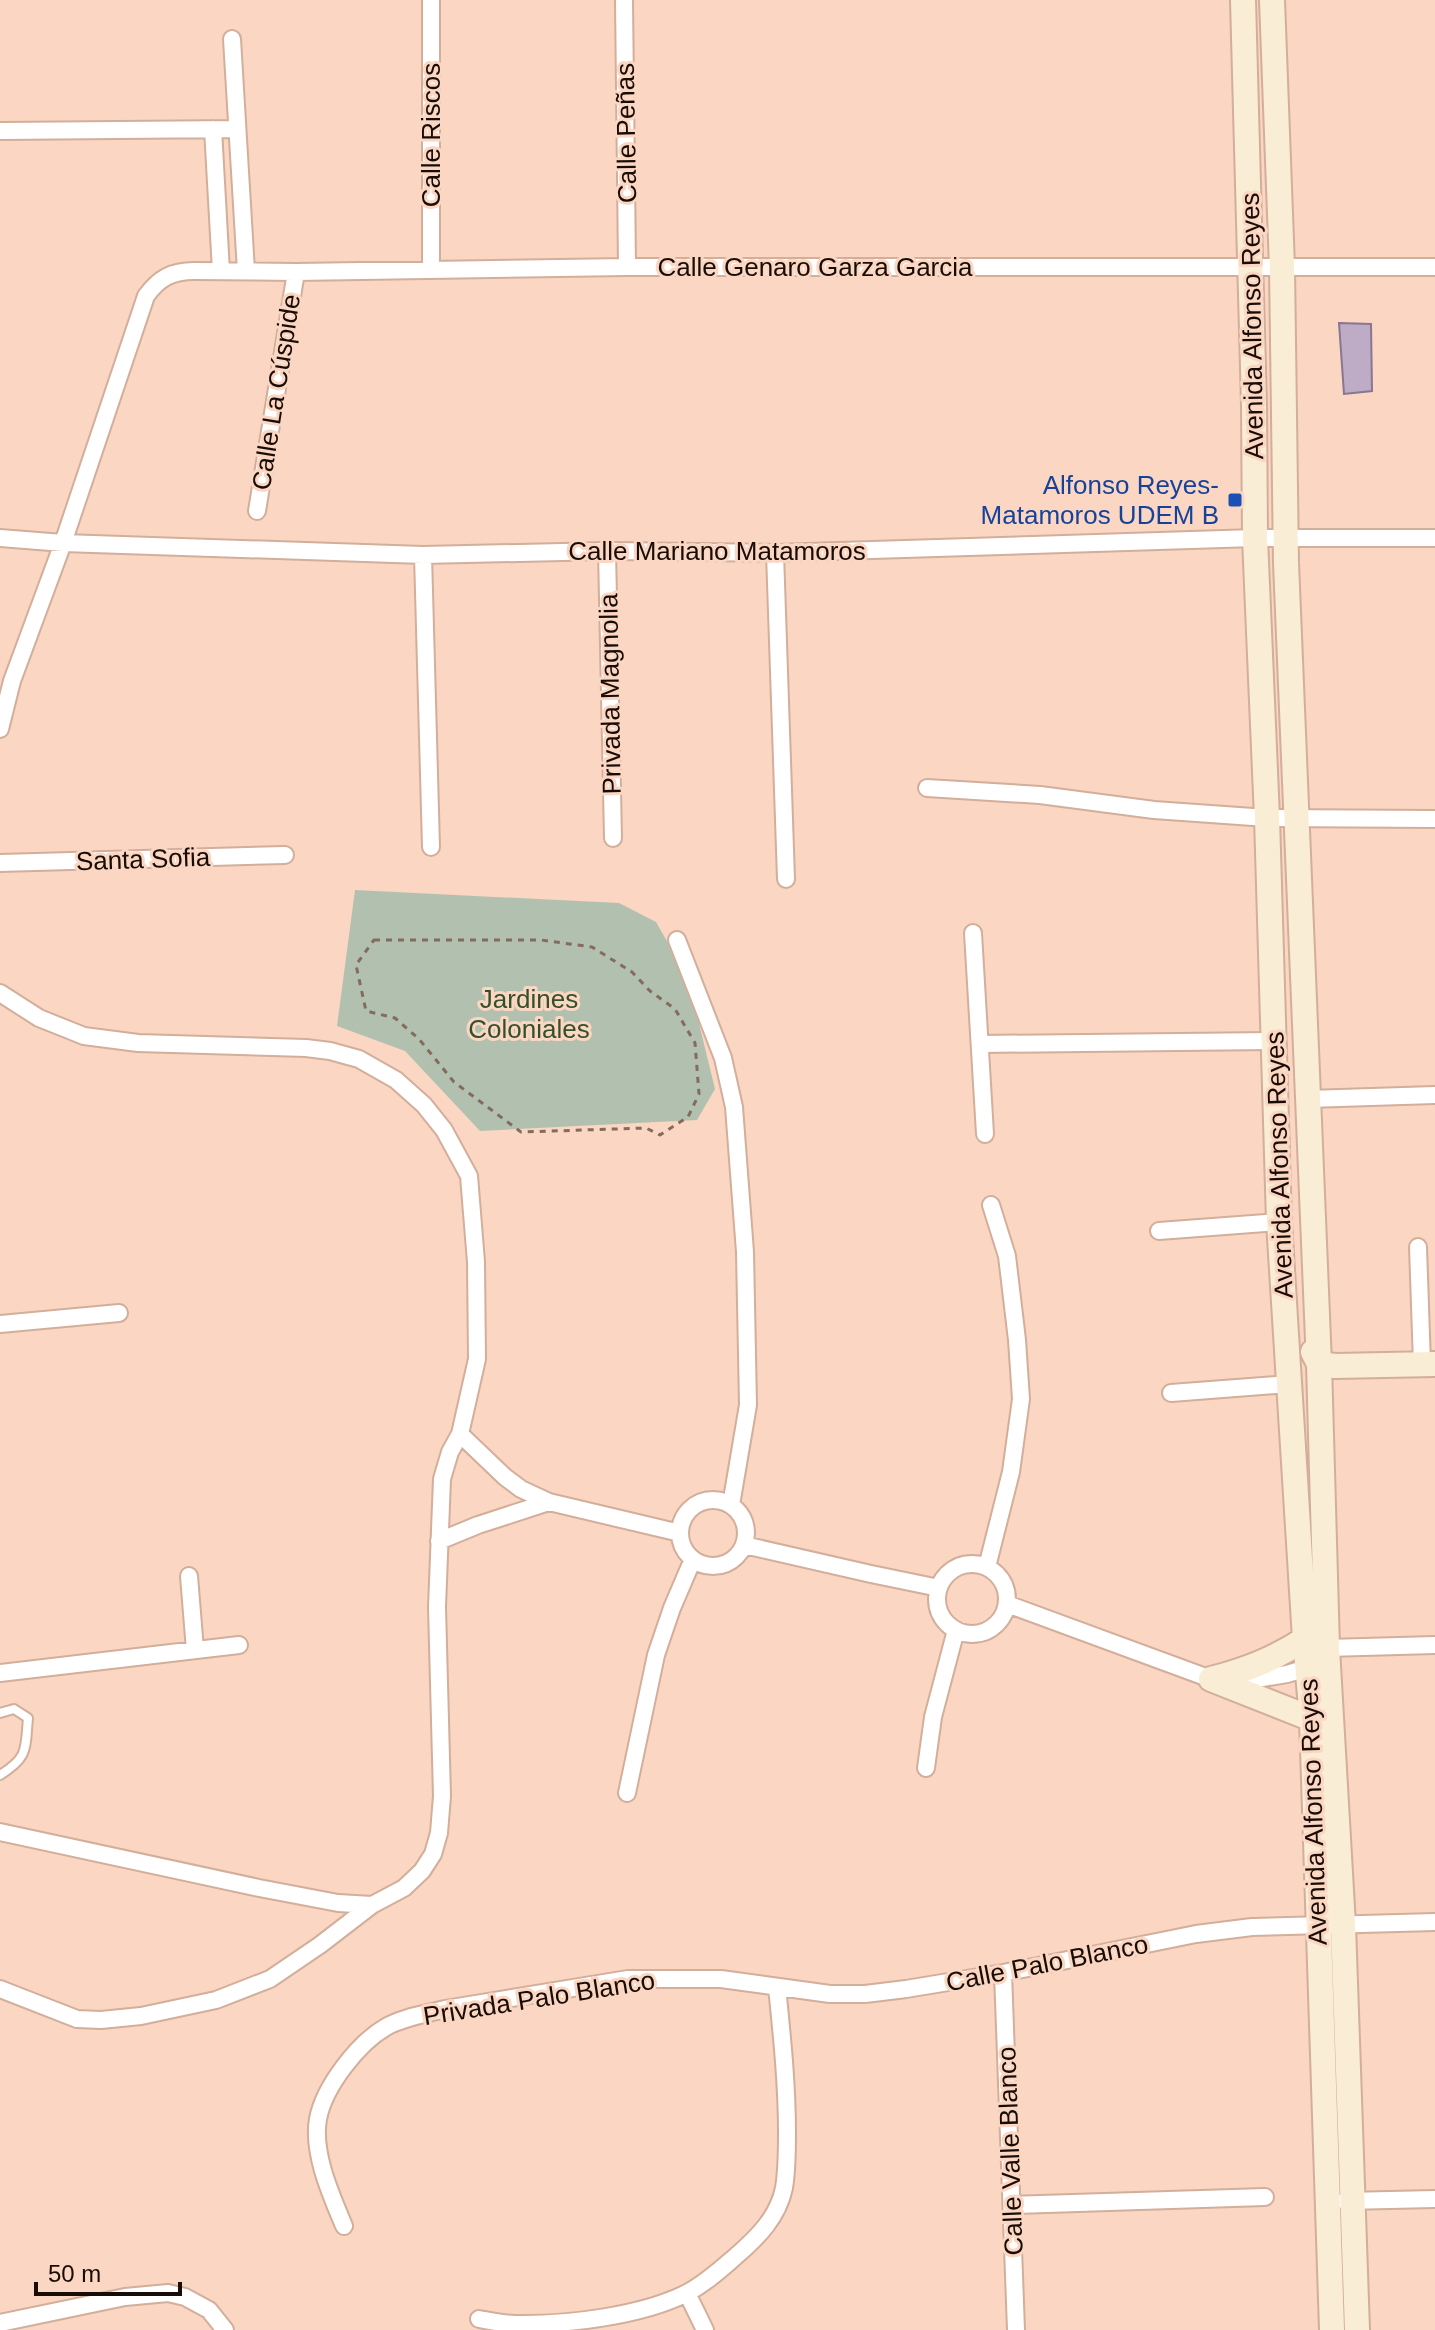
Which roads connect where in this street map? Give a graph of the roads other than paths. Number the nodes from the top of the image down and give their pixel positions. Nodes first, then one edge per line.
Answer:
1 (431, 0) edge
2 (624, 0) edge
3 (1243, 0) edge
4 (1272, 0) edge
5 (232, 39) dead end
6 (213, 129) junction
7 (236, 129) junction
8 (0, 131) edge
9 (1251, 266) junction
10 (627, 267) junction
11 (1282, 267) junction
12 (1435, 267) edge
13 (431, 270) junction
14 (221, 271) junction
15 (246, 271) junction
16 (296, 272) junction
17 (257, 511) dead end
18 (1286, 537) junction
19 (0, 538) edge
20 (1255, 538) junction
21 (1435, 538) edge
22 (63, 543) junction
23 (607, 551) junction
24 (775, 553) junction
25 (423, 555) junction
26 (6, 681) edge
27 (0, 729) edge
28 (927, 788) dead end
29 (1267, 818) junction
30 (1298, 818) junction
31 (1435, 819) edge
32 (613, 838) dead end
33 (431, 847) dead end
34 (285, 855) dead end
35 (0, 863) edge
36 (786, 879) dead end
37 (973, 933) dead end
38 (677, 940) dead end
39 (0, 993) edge
40 (1274, 1041) junction
41 (981, 1044) junction
42 (1435, 1095) edge
43 (1308, 1099) junction
44 (985, 1134) dead end
45 (991, 1205) dead end
46 (1279, 1222) junction
47 (1159, 1231) dead end
48 (1418, 1247) dead end
49 (119, 1313) dead end
50 (0, 1324) edge
51 (1319, 1364) junction
52 (1428, 1364) edge
53 (1289, 1384) junction
54 (1171, 1393) dead end
55 (460, 1434) junction
56 (549, 1502) junction
57 (731, 1505) junction
58 (680, 1533) junction
59 (439, 1541) junction
60 (744, 1545) junction
61 (693, 1559) junction
62 (987, 1567) junction
63 (189, 1576) dead end
64 (939, 1588) junction
65 (1007, 1604) junction
66 (956, 1630) junction
67 (1316, 1644) junction
68 (239, 1645) dead end
69 (1435, 1645) edge
70 (195, 1650) junction
71 (1307, 1668) junction
72 (0, 1673) edge
73 (1211, 1679) junction
74 (0, 1713) edge
75 (1312, 1719) junction
76 (926, 1768) dead end
77 (0, 1775) edge
78 (627, 1793) dead end
79 (0, 1832) edge
80 (372, 1905) junction
81 (1435, 1922) edge
82 (1317, 1925) junction
83 (1343, 1925) junction
84 (1003, 1973) junction
85 (777, 1987) junction
86 (0, 1989) edge
87 (1265, 2197) dead end
88 (1435, 2199) edge
89 (1328, 2201) junction
90 (1353, 2201) junction
91 (1012, 2205) junction
92 (344, 2226) dead end
93 (687, 2293) junction
94 (479, 2319) dead end
95 (0, 2323) edge
96 (225, 2330) edge
97 (705, 2330) edge
98 (1016, 2330) edge
99 (1332, 2330) edge
100 (1357, 2330) edge

1 - 13 street, Calle Riscos
2 - 10 street, Calle Peñas
3 - 9 main road, Avenida Alfonso Reyes
4 - 11 main road, Avenida Alfonso Reyes
5 - 7 street
6 - 7 street
6 - 8 street
6 - 14 street
7 - 15 street
9 - 10 street, Calle Genaro Garza Garcia
9 - 11 street, Calle Genaro Garza Garcia
9 - 20 main road, Avenida Alfonso Reyes
10 - 13 street, Calle Genaro Garza Garcia
11 - 12 street, Calle Genaro Garza Garcia
11 - 18 main road, Avenida Alfonso Reyes
13 - 16 street, Calle Genaro Garza Garcia
14 - 15 street, Calle Genaro Garza Garcia
14 - 22 street, Calle Genaro Garza Garcia
15 - 16 street, Calle Genaro Garza Garcia
16 - 17 street, Calle La Cúspide
18 - 20 street, Calle Mariano Matamoros
18 - 21 street, Calle Mariano Matamoros
18 - 30 main road, Avenida Alfonso Reyes
19 - 22 street, Calle Mariano Matamoros
20 - 24 street, Calle Mariano Matamoros
20 - 29 main road, Avenida Alfonso Reyes
22 - 25 street, Calle Mariano Matamoros
22 - 26 street, Calle Genaro Garza Garcia
23 - 24 street, Calle Mariano Matamoros
23 - 25 street, Calle Mariano Matamoros
23 - 32 street, Privada Magnolia
24 - 36 street
25 - 33 street
26 - 27 street, Calle Genaro Garza Garcia
28 - 29 street
29 - 30 street
29 - 40 main road, Avenida Alfonso Reyes
30 - 31 street
30 - 43 main road, Avenida Alfonso Reyes
34 - 35 street, Santa Sofia
37 - 41 street
38 - 57 street
39 - 55 street
40 - 41 street
40 - 46 main road, Avenida Alfonso Reyes
41 - 44 street
42 - 43 street
43 - 51 main road, Avenida Alfonso Reyes
45 - 62 street
46 - 47 street
46 - 51 main road
46 - 53 main road, Avenida Alfonso Reyes
48 - 52 street
49 - 50 street
51 - 52 main road
51 - 67 main road, Avenida Alfonso Reyes
53 - 54 street
53 - 67 main road, Avenida Alfonso Reyes
55 - 56 street
55 - 59 street
56 - 58 street
56 - 59 street
57 - 58 street
57 - 60 street
58 - 61 street
59 - 80 street
60 - 61 street
60 - 64 street
61 - 78 street
62 - 64 street
62 - 65 street
63 - 70 street
64 - 66 street
65 - 66 street
65 - 73 street
66 - 76 street
67 - 69 street
67 - 71 main road, Avenida Alfonso Reyes
67 - 73 main road
67 - 83 main road, Avenida Alfonso Reyes
68 - 70 street
70 - 72 street
71 - 73 street
71 - 75 main road, Avenida Alfonso Reyes
73 - 75 main road
74 - 77 lane
75 - 82 main road, Avenida Alfonso Reyes
79 - 80 street
80 - 86 street
81 - 83 street, Calle Palo Blanco
82 - 83 street, Calle Palo Blanco
82 - 84 street, Calle Palo Blanco
82 - 89 main road, Avenida Alfonso Reyes
83 - 90 main road, Avenida Alfonso Reyes
84 - 85 street, Calle Palo Blanco
84 - 91 street, Calle Valle Blanco
85 - 92 street, Privada Palo Blanco
85 - 93 street
87 - 91 street
88 - 90 street
89 - 90 street
89 - 99 main road, Avenida Alfonso Reyes
90 - 100 main road, Avenida Alfonso Reyes
91 - 98 street, Calle Valle Blanco
93 - 94 street
93 - 97 street
95 - 96 street

